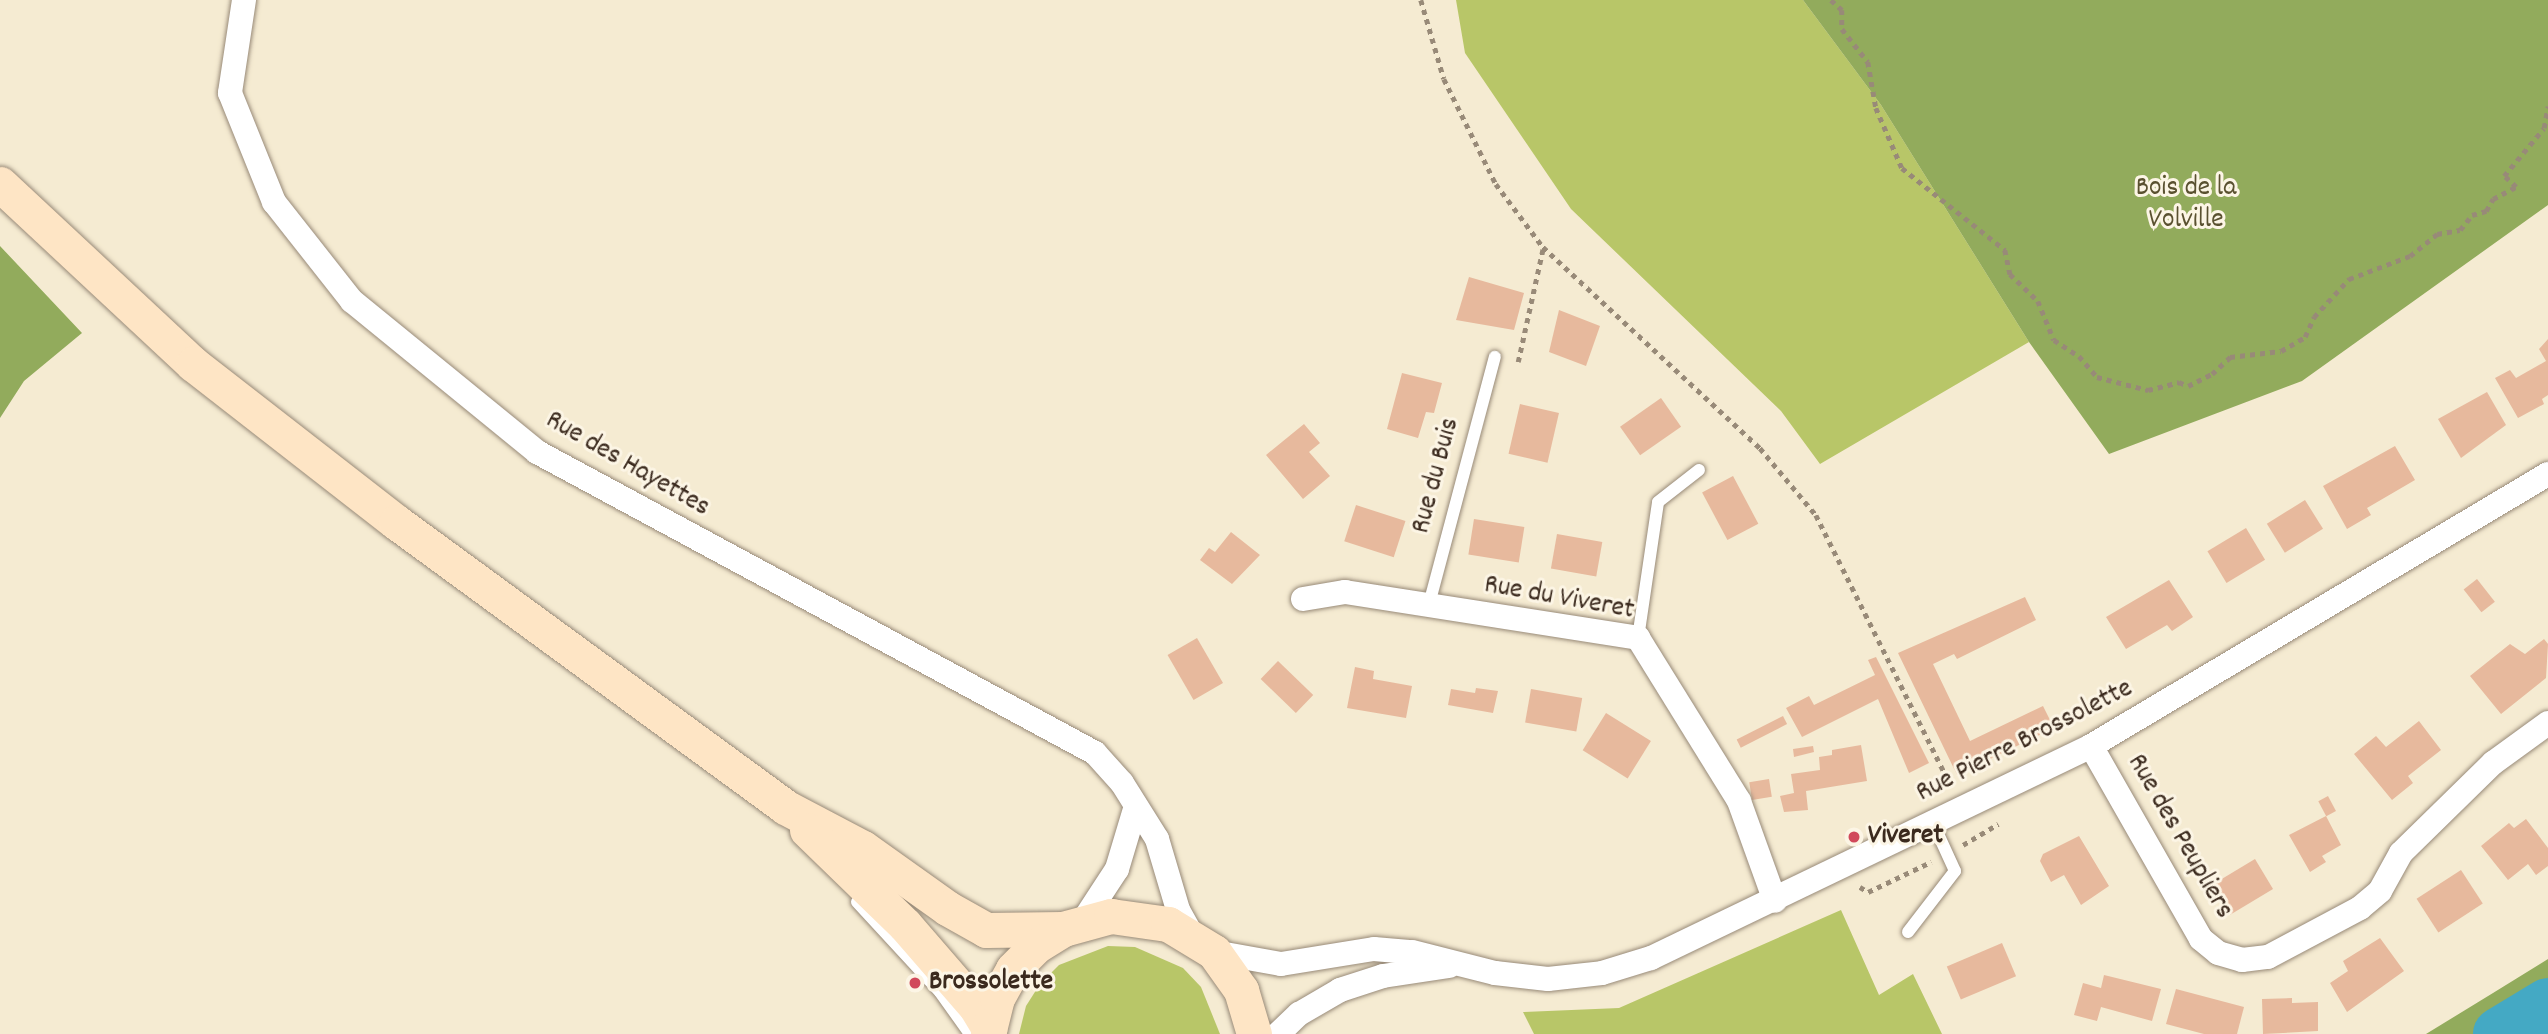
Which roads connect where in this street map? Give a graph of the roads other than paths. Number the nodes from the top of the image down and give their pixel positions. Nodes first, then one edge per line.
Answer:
1 (244, 0) edge
2 (0, 184) edge
3 (1494, 357) road end
4 (1699, 470) dead end
5 (2548, 474) edge
6 (1303, 599) dead end
7 (1427, 608) junction
8 (1638, 638) junction
9 (2548, 723) edge
10 (2091, 746) junction
11 (785, 807) junction
12 (1135, 808) junction
13 (1933, 823) junction
14 (835, 878) dead end
15 (845, 889) dead end
16 (1775, 901) junction
17 (1073, 925) junction
18 (1908, 932) dead end
19 (1204, 945) junction
20 (1457, 965) junction
21 (982, 1032) edge
22 (1254, 1034) edge
23 (1278, 1034) edge

1 - 12 street, Rue des Hayettes
2 - 11 main road
3 - 7 lane, Rue du Buis
4 - 8 lane
5 - 10 street, Rue Pierre Brossolette
6 - 7 street, Rue du Viveret
7 - 8 street, Rue du Viveret
8 - 16 street, Rue du Viveret
9 - 10 street, Rue des Peupliers
10 - 13 street, Rue Pierre Brossolette
11 - 14 lane
11 - 17 main road
11 - 21 main road
12 - 17 street
12 - 19 street, Rue des Hayettes
13 - 16 street, Rue Pierre Brossolette
13 - 18 lane
15 - 21 lane
16 - 20 street, Rue Pierre Brossolette
17 - 19 main road
17 - 21 main road
19 - 20 street, Rue Pierre Brossolette
19 - 22 main road
20 - 23 street, Rue Pierre Brossolette

